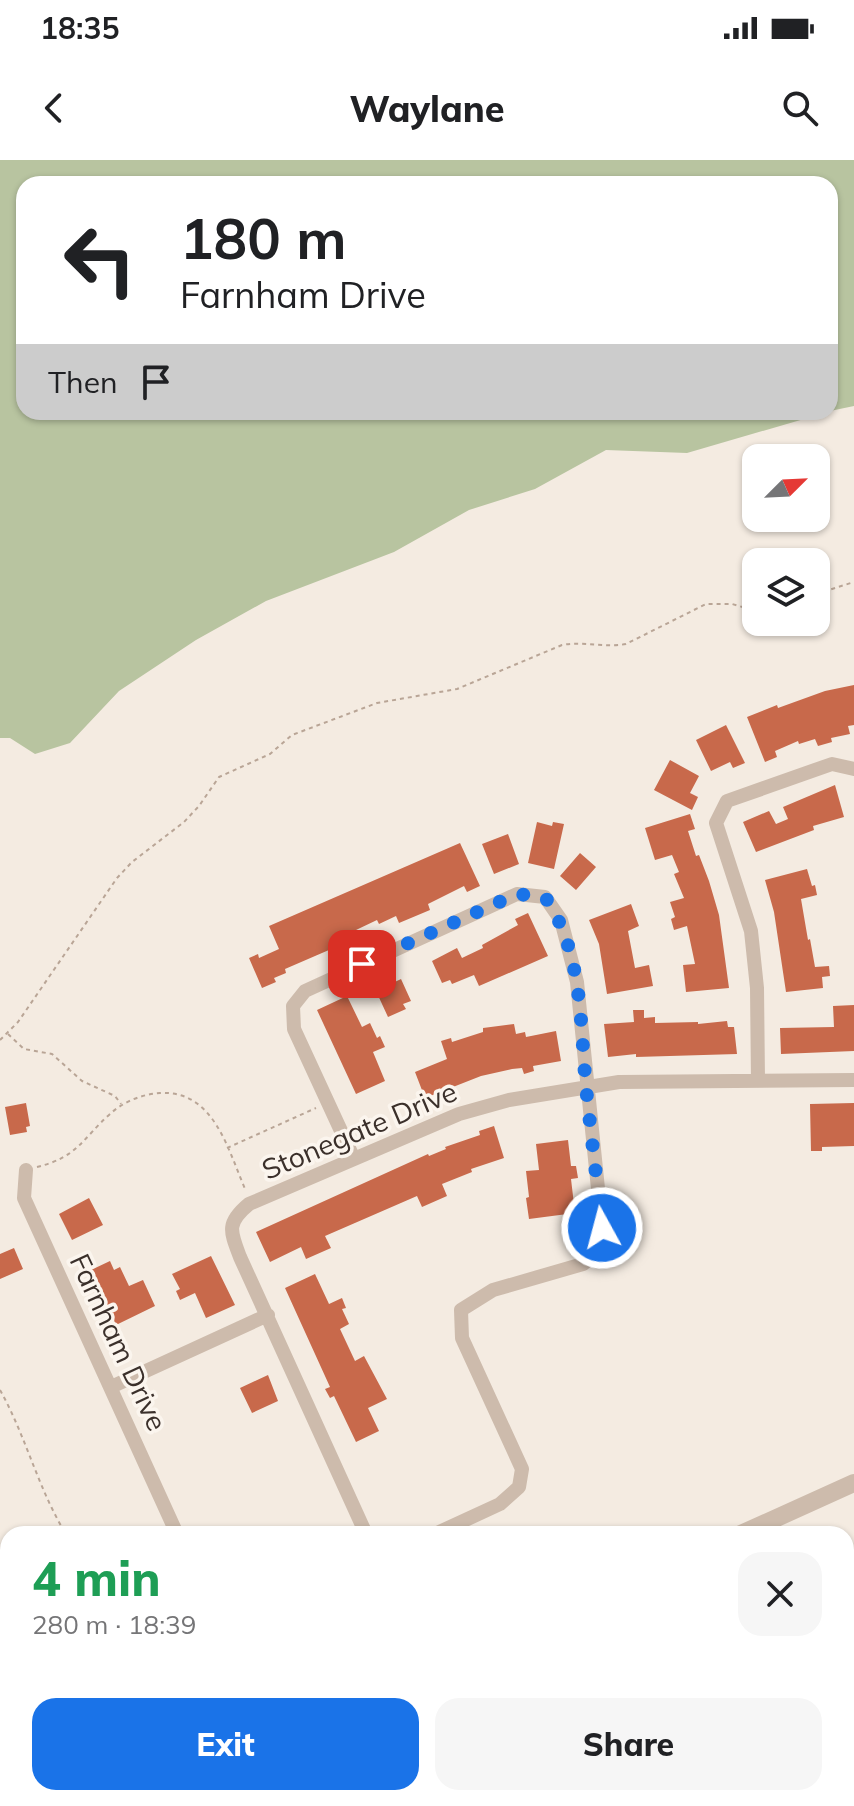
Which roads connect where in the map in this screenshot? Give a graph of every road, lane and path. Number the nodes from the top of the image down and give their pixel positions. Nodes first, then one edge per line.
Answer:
1 (854, 582) edge
2 (830, 590) edge
3 (742, 607) edge
4 (854, 769) edge
5 (8, 1034) junction
6 (0, 1040) edge
7 (758, 1080) junction
8 (854, 1080) edge
9 (586, 1087) junction
10 (328, 1103) junction
11 (121, 1105) junction
12 (227, 1148) junction
13 (354, 1159) junction
14 (26, 1170) joint
15 (251, 1203) junction
16 (268, 1315) junction
17 (111, 1387) junction
18 (0, 1390) edge
19 (854, 1483) edge
20 (61, 1526) edge
21 (173, 1526) edge
22 (362, 1526) edge
23 (452, 1526) edge
24 (759, 1526) edge

1 - 2 path
3 - 5 path
4 - 7 street
5 - 6 path
5 - 11 path
7 - 8 street, Stonegate Drive
7 - 9 street, Stonegate Drive
9 - 10 street
9 - 13 street, Stonegate Drive
9 - 23 street
10 - 12 path
10 - 13 street
11 - 12 path
11 - 14 path
12 - 15 path
13 - 15 street, Stonegate Drive
14 - 17 street, Farnham Drive
15 - 16 street, Stonegate Drive
16 - 17 street
16 - 22 street, Stonegate Drive
17 - 21 street, Farnham Drive
18 - 20 path
19 - 24 street

